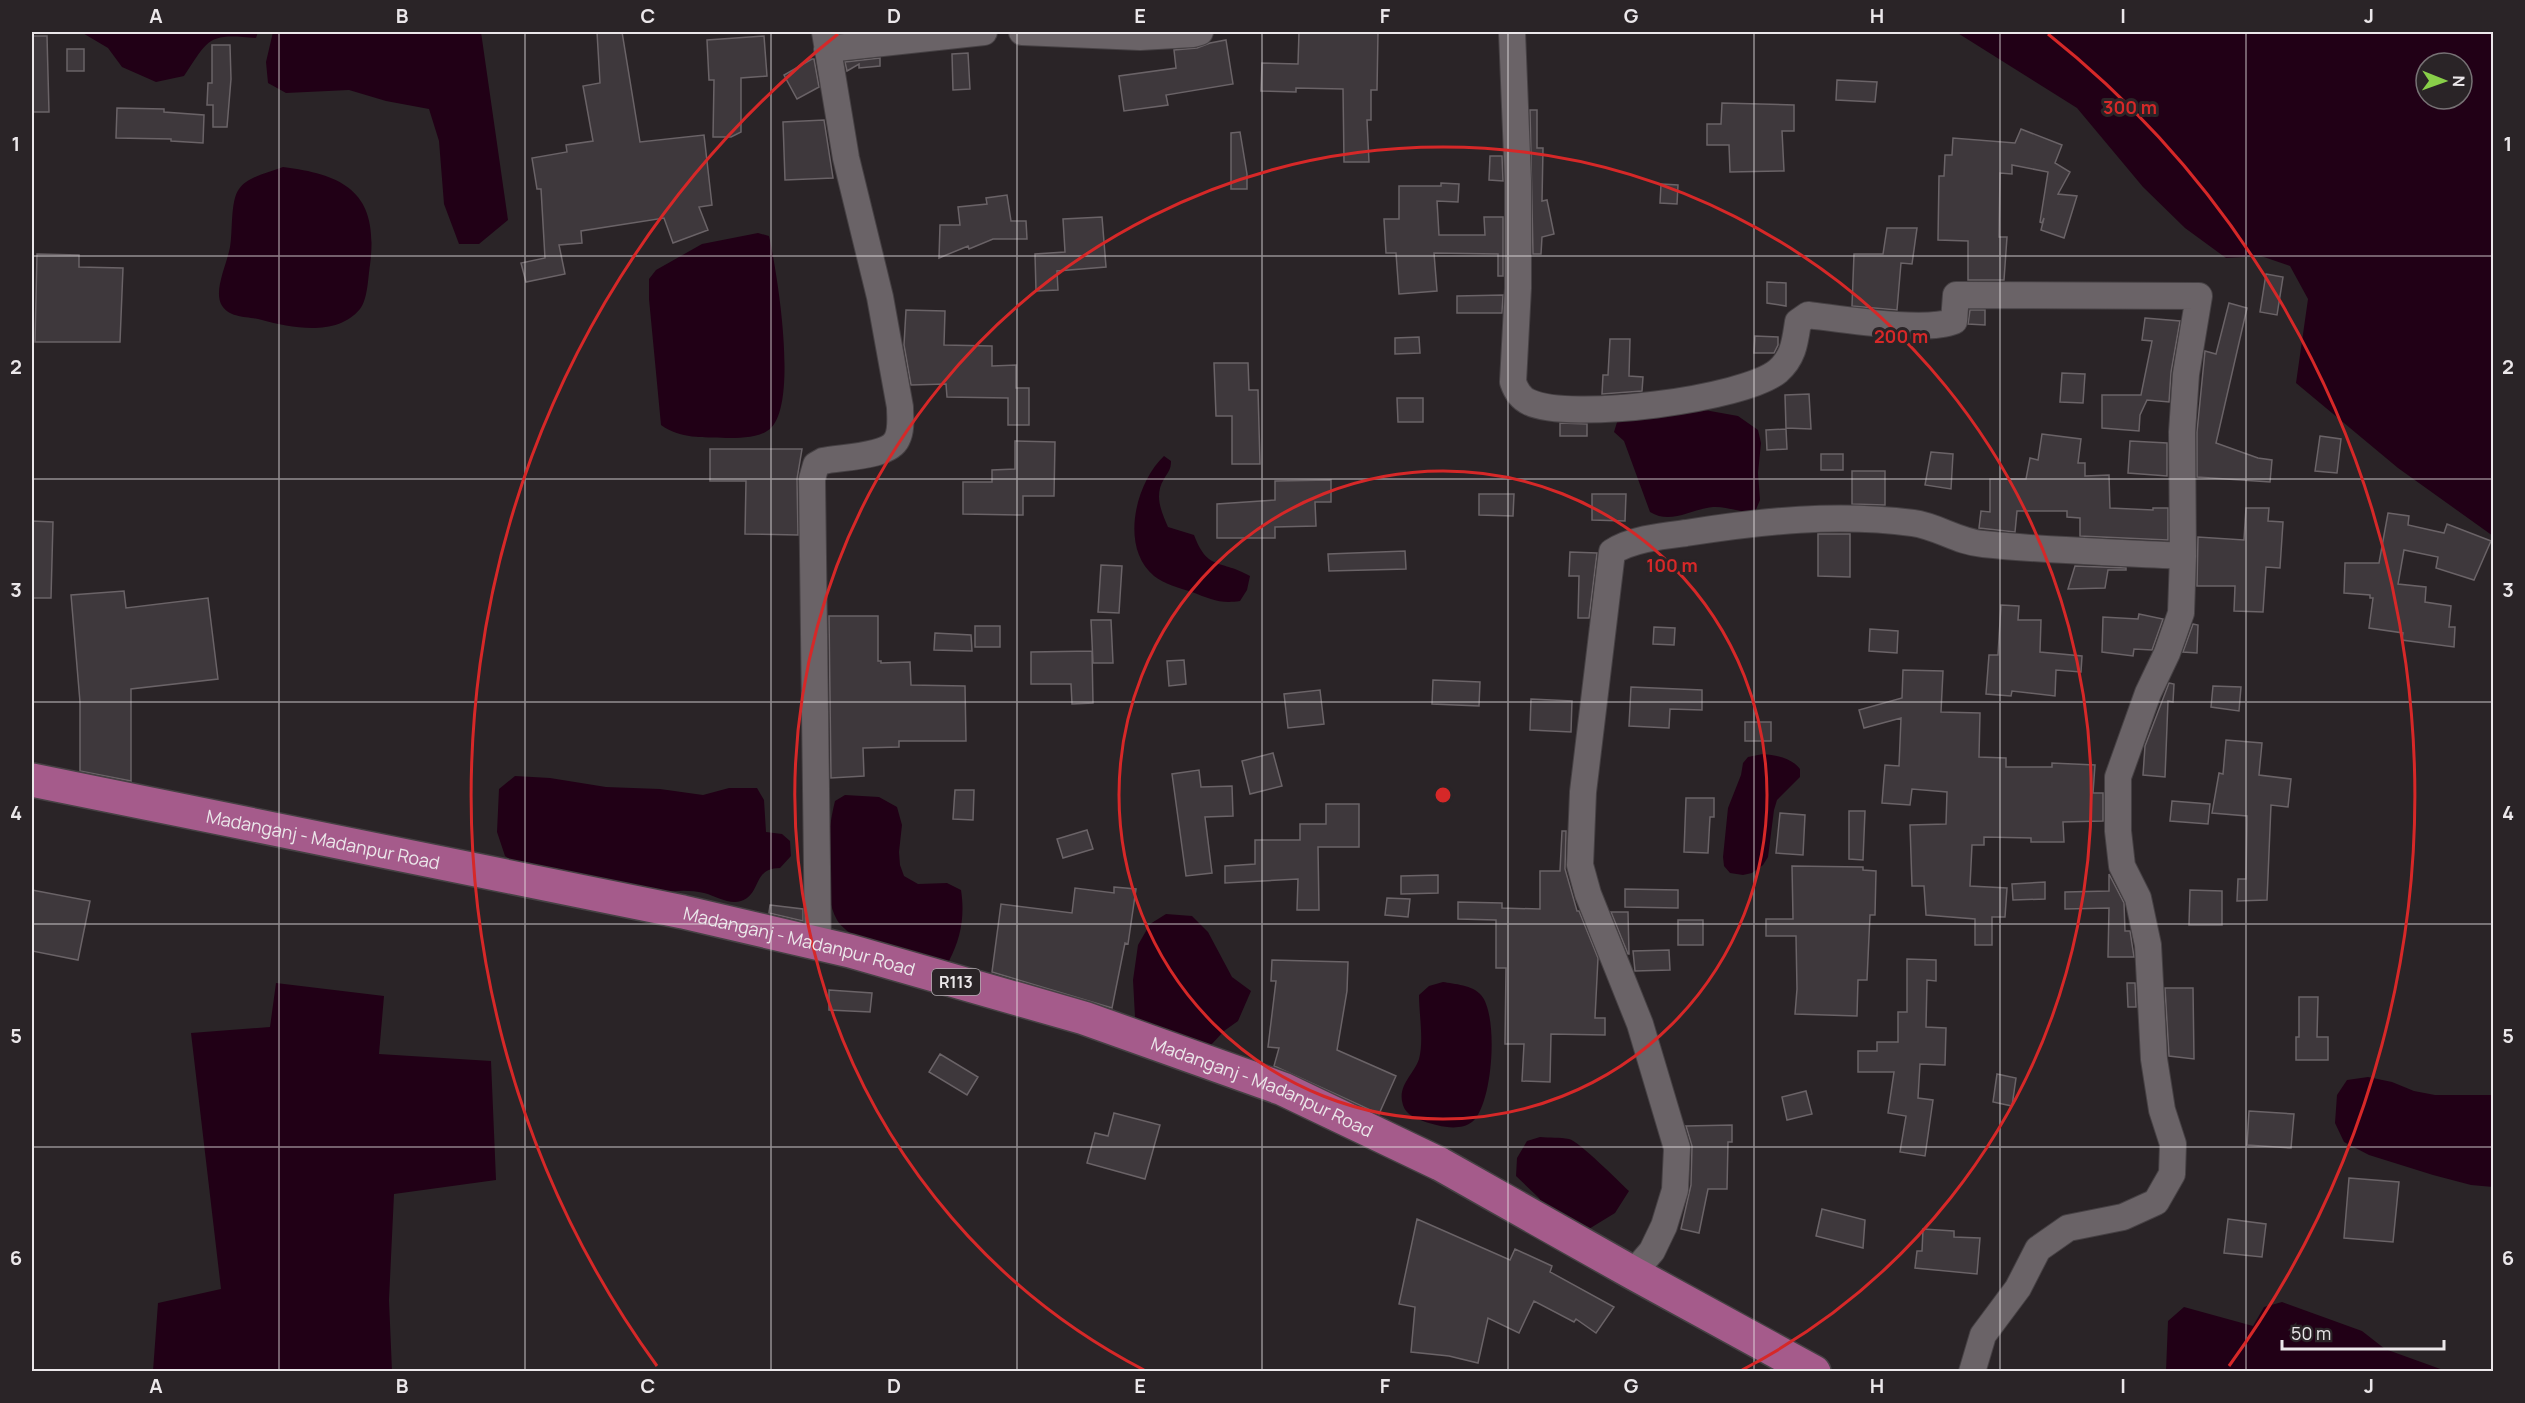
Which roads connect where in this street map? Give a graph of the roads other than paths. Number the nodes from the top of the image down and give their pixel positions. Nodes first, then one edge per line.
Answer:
1 (984, 32) edge
2 (1022, 32) edge
3 (1200, 32) edge
4 (1512, 32) edge
5 (826, 40) edge
6 (2183, 556) junction
7 (32, 780) edge
8 (818, 944) junction
9 (1633, 1273) junction
10 (1814, 1371) edge
11 (1972, 1371) edge

1 - 5 street
2 - 3 street
4 - 6 street
5 - 8 street
6 - 9 street
6 - 11 street
7 - 8 main road, Madanganj - Madanpur Road / R113
8 - 9 main road, Madanganj - Madanpur Road / R113
9 - 10 main road, Madanganj - Madanpur Road / R113

